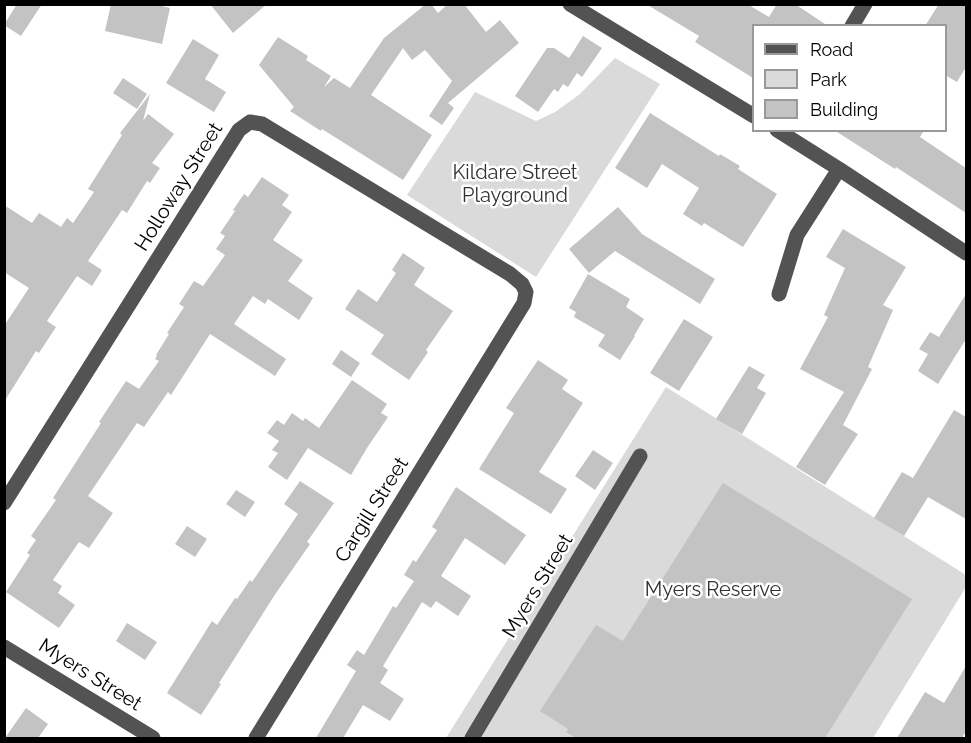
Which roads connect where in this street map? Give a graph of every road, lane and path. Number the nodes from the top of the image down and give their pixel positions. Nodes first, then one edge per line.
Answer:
1 (570, 4) edge
2 (865, 4) edge
3 (853, 24) edge
4 (752, 115) edge
5 (783, 132) edge
6 (839, 169) junction
7 (966, 253) edge
8 (779, 294) dead end
9 (524, 303) joint
10 (640, 456) dead end
11 (4, 503) edge
12 (4, 647) edge
13 (153, 738) edge
14 (255, 738) edge
15 (472, 738) edge

1 - 4 street
2 - 3 street
5 - 6 street
6 - 7 street
6 - 8 street
9 - 11 street, Holloway Street
9 - 14 street, Cargill Street
10 - 15 street, Myers Street
12 - 13 street, Myers Street

